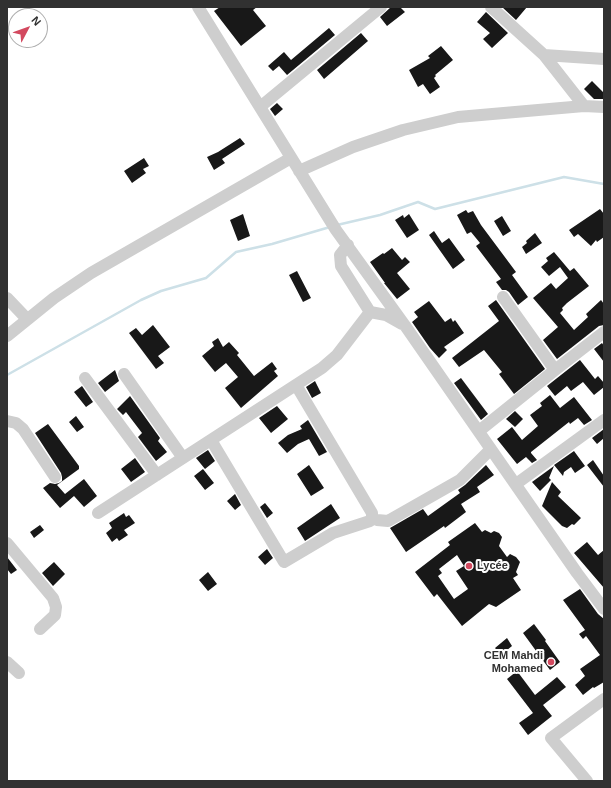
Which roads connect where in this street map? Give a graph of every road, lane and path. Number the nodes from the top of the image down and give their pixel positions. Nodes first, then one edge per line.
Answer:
1 (198, 7) edge
2 (381, 7) edge
3 (491, 7) edge
4 (544, 55) junction
5 (604, 59) edge
6 (584, 106) junction
7 (260, 107) junction
8 (604, 108) edge
9 (291, 158) junction
10 (299, 171) junction
11 (348, 245) junction
12 (503, 297) dead end
13 (7, 298) edge
14 (370, 312) junction
15 (27, 319) junction
16 (406, 327) junction
17 (604, 332) edge
18 (7, 336) edge
19 (555, 370) junction
20 (124, 374) dead end
21 (85, 378) dead end
22 (296, 385) junction
23 (604, 420) edge
24 (7, 422) edge
25 (479, 431) junction
26 (211, 440) junction
27 (491, 449) junction
28 (183, 458) junction
29 (157, 475) junction
30 (55, 477) dead end
31 (516, 484) junction
32 (98, 513) dead end
33 (377, 520) dead end
34 (7, 543) edge
35 (604, 609) edge
36 (40, 629) dead end
37 (7, 662) edge
38 (19, 673) dead end
39 (604, 700) edge
40 (587, 781) edge

1 - 7 street
2 - 7 street
3 - 4 street
4 - 5 street
4 - 6 street
6 - 8 street
6 - 10 street
7 - 9 street
9 - 10 street
9 - 15 street
10 - 11 street
11 - 14 street
11 - 16 street
12 - 19 street
13 - 15 street
14 - 16 street
14 - 22 street
15 - 18 street
16 - 25 street
17 - 19 street
19 - 25 street
20 - 28 street
21 - 29 street
22 - 26 street
22 - 26 street
23 - 31 street
24 - 30 street
25 - 27 street
26 - 28 street
27 - 31 street
27 - 33 street
28 - 29 street
29 - 32 street
31 - 35 street
34 - 36 street
37 - 38 street
39 - 40 street

